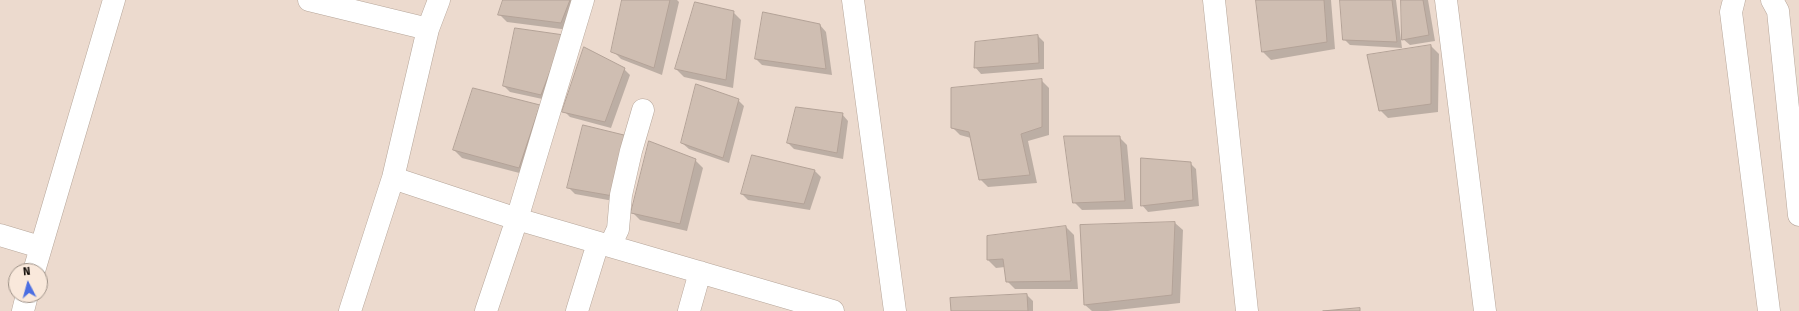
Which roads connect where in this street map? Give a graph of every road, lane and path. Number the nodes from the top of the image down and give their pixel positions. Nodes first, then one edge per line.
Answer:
1 (114, 0) edge
2 (309, 0) edge
3 (439, 0) edge
4 (583, 0) edge
5 (853, 0) edge
6 (1214, 0) edge
7 (1446, 0) edge
8 (1734, 0) edge
9 (1772, 0) edge
10 (428, 29) junction
11 (643, 110) dead end
12 (393, 178) junction
13 (1799, 215) edge
14 (517, 219) junction
15 (0, 235) edge
16 (604, 245) junction
17 (40, 247) junction
18 (36, 263) edge
19 (700, 272) junction
20 (350, 311) edge
21 (486, 311) edge
22 (577, 311) edge
23 (690, 311) edge
24 (833, 311) edge
25 (895, 311) edge
26 (1247, 311) edge
27 (1485, 311) edge
28 (1769, 311) edge

1 - 17 street
2 - 10 street
3 - 10 street
4 - 14 street
5 - 25 street
6 - 26 street
7 - 27 street
8 - 28 street
9 - 13 street
10 - 12 street
11 - 16 street
12 - 14 street
12 - 20 street
14 - 16 street
14 - 21 street
15 - 17 street
16 - 19 street
16 - 22 street
17 - 18 street
19 - 23 street
19 - 24 street

